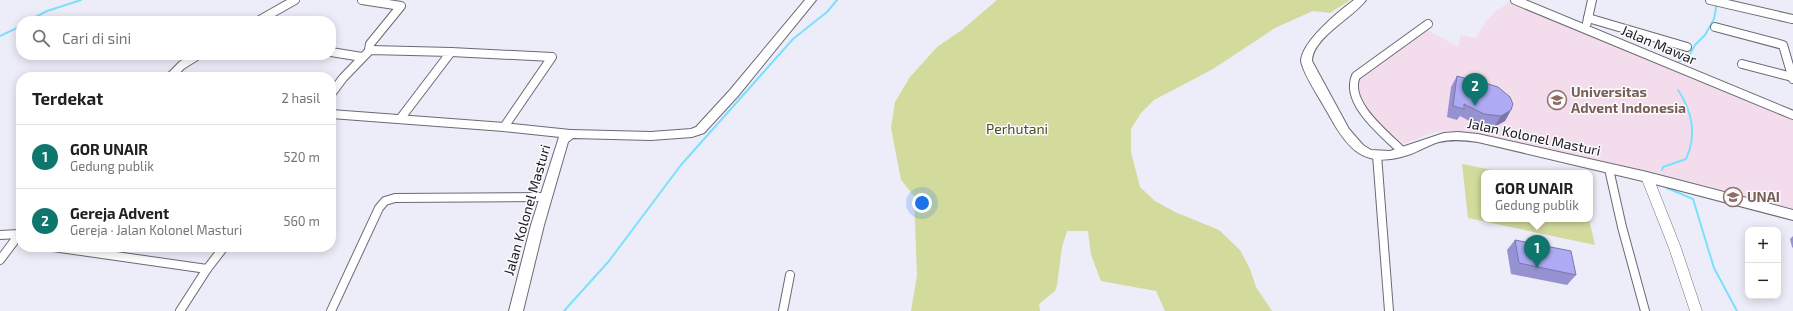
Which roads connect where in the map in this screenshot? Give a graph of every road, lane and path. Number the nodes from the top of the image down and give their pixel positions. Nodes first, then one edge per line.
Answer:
1 (295, 0) edge
2 (362, 0) edge
3 (811, 0) edge
4 (1360, 0) edge
5 (1515, 0) edge
6 (1592, 0) edge
7 (1711, 0) edge
8 (267, 16) edge
9 (1588, 18) junction
10 (1792, 19) edge
11 (1428, 24) dead end
12 (1715, 27) dead end
13 (1585, 28) junction
14 (1688, 47) dead end
15 (369, 50) junction
16 (452, 52) junction
17 (336, 53) edge
18 (362, 57) junction
19 (190, 60) edge
20 (1742, 64) dead end
21 (175, 72) edge
22 (1792, 78) edge
23 (336, 88) edge
24 (336, 114) edge
25 (1793, 115) edge
26 (400, 119) junction
27 (504, 127) junction
28 (570, 134) junction
29 (1403, 152) junction
30 (1377, 155) junction
31 (1609, 169) junction
32 (1648, 177) junction
33 (544, 197) junction
34 (1793, 215) edge
35 (0, 235) edge
36 (16, 237) edge
37 (16, 241) edge
38 (88, 252) edge
39 (220, 252) edge
40 (0, 260) edge
41 (207, 269) junction
42 (790, 275) dead end
43 (180, 311) edge
44 (331, 311) edge
45 (516, 311) edge
46 (783, 311) edge
47 (1390, 311) edge
48 (1645, 311) edge
49 (1696, 311) edge

1 - 8 street
2 - 15 street
3 - 28 main road, Jalan Kolonel Masturi
4 - 30 main road, Jalan Kolonel Masturi
5 - 13 street, Jalan Mawar
6 - 9 street
7 - 10 street
9 - 13 street
9 - 14 street
11 - 29 street
12 - 22 street
13 - 25 street, Jalan Mawar
15 - 16 street
15 - 18 street
16 - 26 street
16 - 27 street
17 - 18 street
18 - 23 street
19 - 21 street
20 - 22 street
24 - 26 street
26 - 27 street
27 - 28 street
28 - 33 main road, Jalan Kolonel Masturi
29 - 30 main road, Jalan Kolonel Masturi
29 - 31 main road, Jalan Kolonel Masturi
30 - 47 street
31 - 32 main road, Jalan Kolonel Masturi
31 - 48 street
32 - 34 main road, Jalan Kolonel Masturi
32 - 49 main road
33 - 44 street
33 - 45 main road, Jalan Kolonel Masturi
35 - 36 street
37 - 40 street
38 - 41 street
39 - 41 street
41 - 43 street
42 - 46 street

